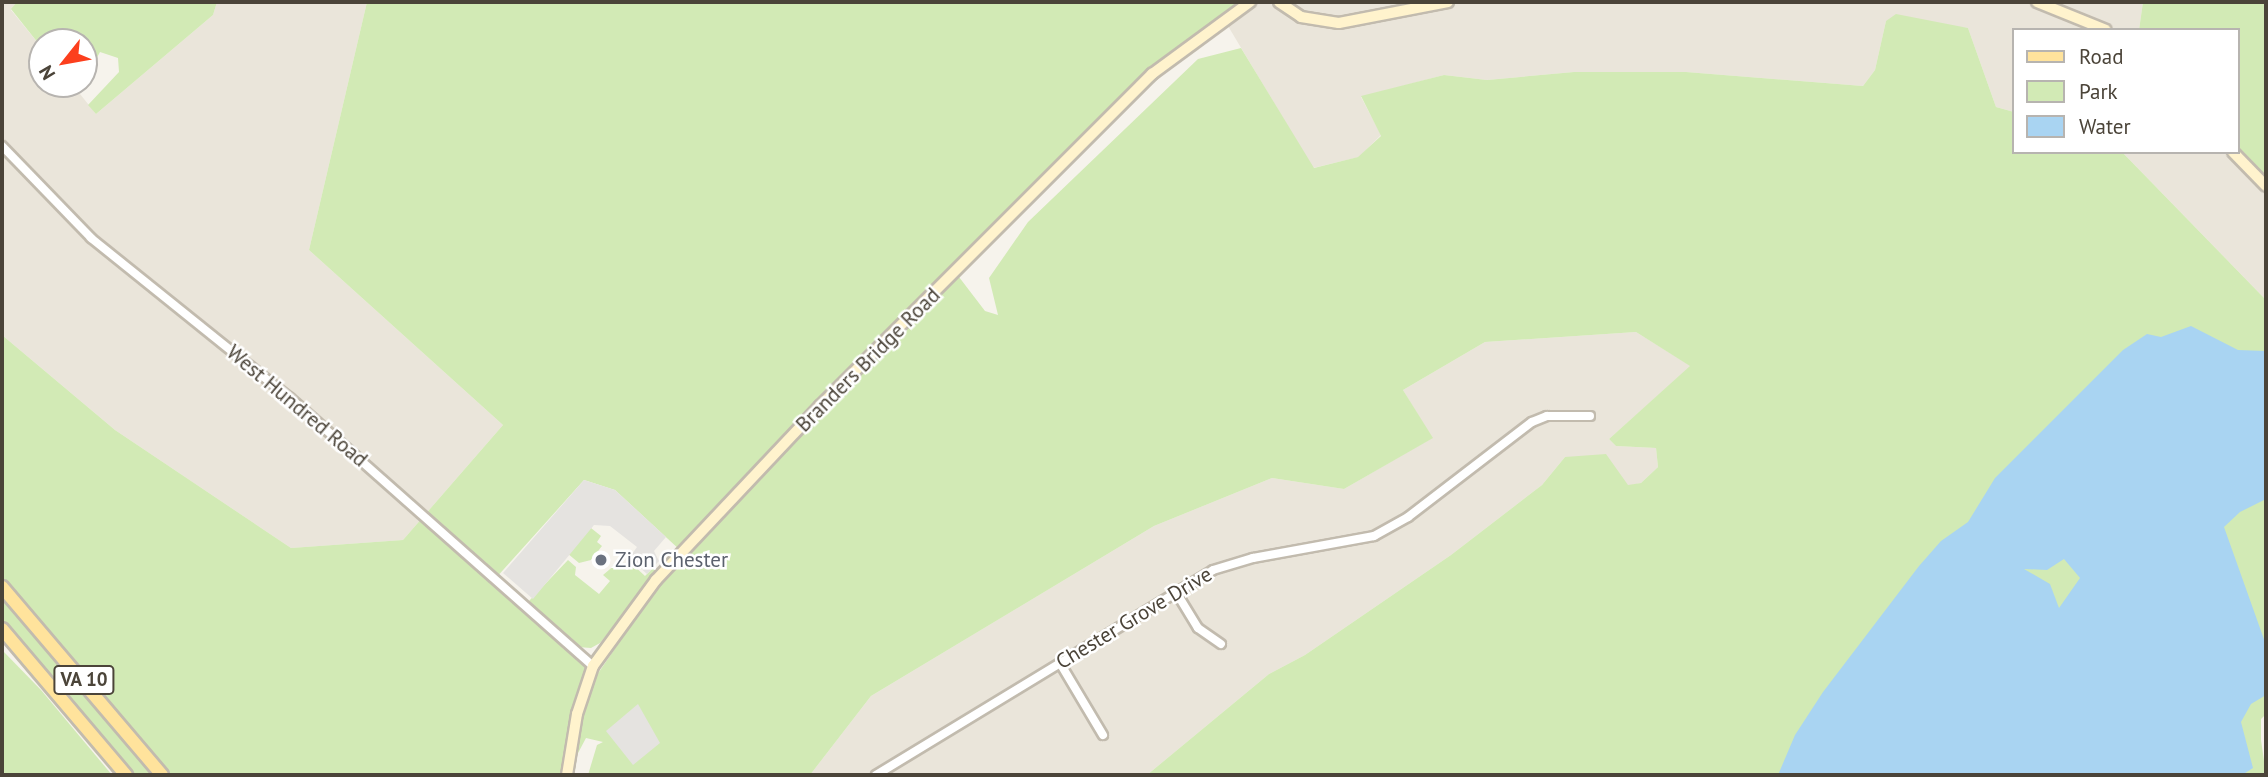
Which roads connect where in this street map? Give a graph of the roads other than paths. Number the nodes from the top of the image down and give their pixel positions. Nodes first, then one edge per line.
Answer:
1 (1250, 2) edge
2 (1279, 2) edge
3 (1448, 2) edge
4 (2037, 2) edge
5 (2101, 28) edge
6 (2, 146) edge
7 (2235, 154) edge
8 (2266, 186) edge
9 (1590, 416) dead end
10 (2, 587) edge
11 (1176, 593) junction
12 (2, 629) edge
13 (1221, 644) dead end
14 (1060, 663) junction
15 (593, 666) junction
16 (1103, 735) dead end
17 (126, 775) edge
18 (162, 775) edge
19 (567, 775) edge
20 (876, 775) edge

1 - 15 street, Branders Bridge Road
2 - 3 street
4 - 5 street
6 - 15 street, West Hundred Road
7 - 8 street
9 - 11 street, Chester Grove Drive
10 - 18 main road, VA 10
11 - 13 street
11 - 14 street, Chester Grove Drive
12 - 17 main road, VA 10
14 - 16 street
14 - 20 street, Chester Grove Drive
15 - 19 street, Branders Bridge Road

